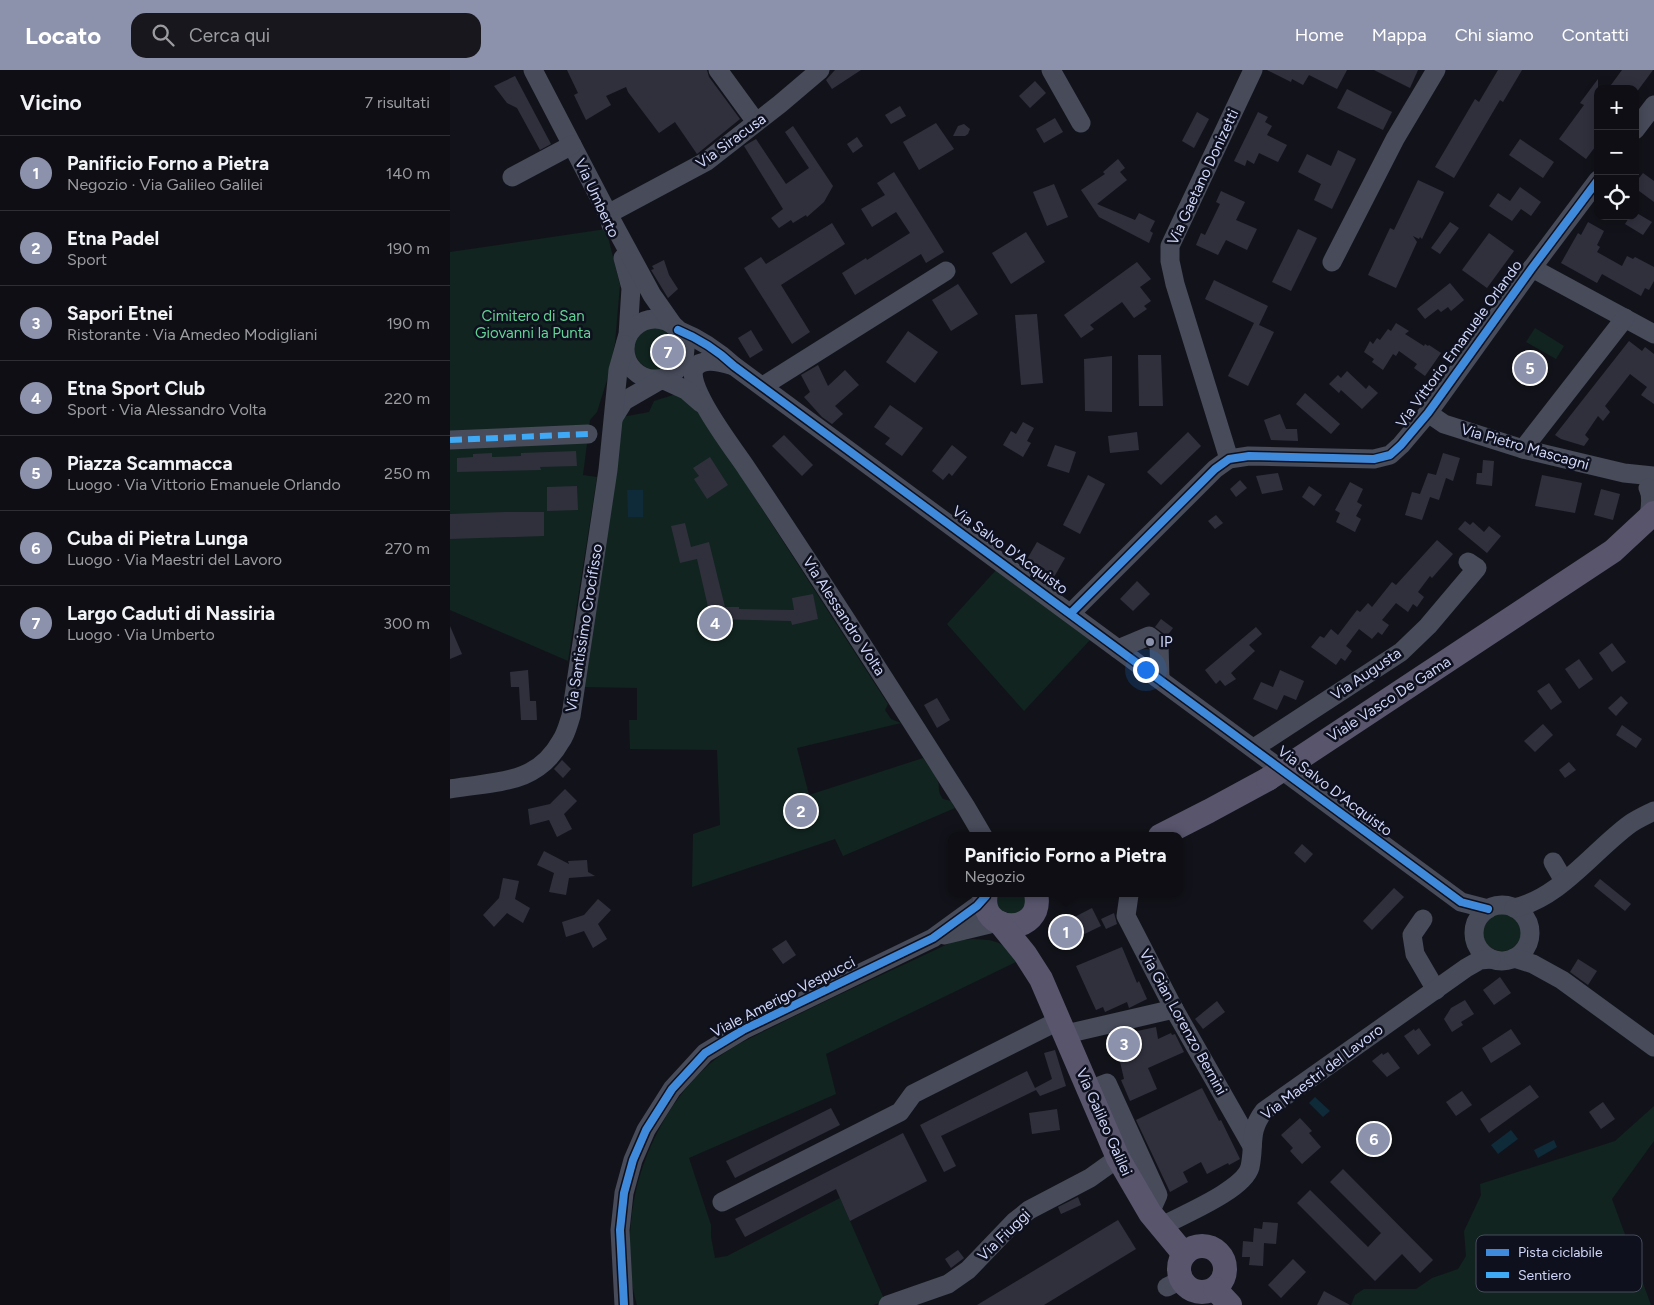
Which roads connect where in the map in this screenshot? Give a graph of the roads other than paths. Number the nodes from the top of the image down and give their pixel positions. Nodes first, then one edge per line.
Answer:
1 (533, 70) edge
2 (718, 70) edge
3 (820, 70) edge
4 (1051, 70) edge
5 (1253, 70) edge
6 (1436, 70) edge
7 (1654, 105) edge
8 (756, 122) junction
9 (1080, 123) dead end
10 (1639, 125) edge
11 (572, 145) junction
12 (512, 178) dead end
13 (1594, 185) edge
14 (608, 214) junction
15 (1332, 262) dead end
16 (1532, 268) junction
17 (946, 272) dead end
18 (1625, 318) junction
19 (676, 328) junction
20 (1654, 334) edge
21 (627, 340) junction
22 (689, 364) junction
23 (734, 366) junction
24 (662, 379) junction
25 (763, 386) junction
26 (704, 404) junction
27 (1428, 413) junction
28 (614, 416) junction
29 (588, 434) dead end
30 (450, 440) edge
31 (1524, 449) junction
32 (1229, 459) junction
33 (1652, 484) edge
34 (1652, 521) edge
35 (1468, 562) dead end
36 (1072, 613) junction
37 (1118, 648) junction
38 (1160, 680) junction
39 (1254, 748) junction
40 (450, 789) edge
41 (1654, 811) edge
42 (981, 832) edge
43 (1168, 832) edge
44 (1553, 862) dead end
45 (1564, 880) junction
46 (1549, 893) junction
47 (984, 897) edge
48 (986, 897) edge
49 (1049, 897) edge
50 (1129, 897) edge
51 (1461, 902) junction
52 (1035, 906) edge
53 (1514, 908) junction
54 (1488, 909) junction
55 (1423, 919) dead end
56 (999, 923) junction
57 (1474, 931) junction
58 (1529, 933) junction
59 (933, 938) junction
60 (1514, 958) junction
61 (1491, 959) junction
62 (1466, 968) junction
63 (1041, 979) junction
64 (1562, 980) junction
65 (1436, 990) junction
66 (1174, 1009) junction
67 (1063, 1027) junction
68 (1654, 1047) edge
69 (1089, 1090) junction
70 (1252, 1146) junction
71 (1118, 1158) junction
72 (722, 1202) dead end
73 (1155, 1220) junction
74 (1184, 1254) junction
75 (623, 1275) junction
76 (1223, 1297) edge
77 (624, 1305) edge
78 (630, 1305) edge
79 (888, 1305) edge

1 - 11 street, Via Umberto
2 - 8 street
3 - 8 street, Via Siracusa
4 - 9 street
5 - 32 street, Via Gaetano Donizetti
6 - 15 street
7 - 10 street
8 - 14 street, Via Siracusa
11 - 12 street
11 - 14 street, Via Umberto
13 - 16 street, Via Vittorio Emanuele Orlando
14 - 19 street
14 - 21 street, Via Umberto
16 - 18 street
16 - 27 street, Via Vittorio Emanuele Orlando
17 - 25 street
18 - 20 street
18 - 31 street
19 - 21 street
19 - 22 street
19 - 23 street, Via Salvo D'Acquisto
21 - 24 street
21 - 28 street, Via Santissimo Crocifisso
22 - 23 street
22 - 24 street
22 - 26 street
23 - 25 street, Via Salvo D'Acquisto
24 - 26 street
24 - 28 street
25 - 36 street, Via Salvo D'Acquisto
26 - 42 street, Via Alessandro Volta
27 - 31 street, Via Pietro Mascagni
27 - 32 street, Via Vittorio Emanuele Orlando
28 - 40 street, Via Santissimo Crocifisso
29 - 30 street
31 - 33 street, Via Pietro Mascagni
32 - 36 street
33 - 34 street
34 - 43 main road, Viale Vasco De Gama, bridge
35 - 39 street, Via Augusta
36 - 37 street, Via Salvo D'Acquisto
37 - 38 street, Via Salvo D'Acquisto
37 - 38 street
38 - 39 street, Via Salvo D'Acquisto
39 - 51 street, Via Salvo D'Acquisto
41 - 45 street
44 - 45 street
45 - 46 street
46 - 53 street
46 - 58 street
47 - 59 street
48 - 56 main road
49 - 52 main road
50 - 66 street, Via Gian Lorenzo Bernini
51 - 54 street
51 - 57 street
52 - 56 main road
52 - 63 main road
53 - 54 street
53 - 58 street
54 - 57 street
55 - 65 street
56 - 59 street
56 - 63 main road
57 - 61 street
57 - 62 street
58 - 60 street
58 - 64 street
59 - 75 street, Viale Amerigo Vespucci
60 - 61 street
60 - 64 street
61 - 62 street, Via Maestri del Lavoro
62 - 65 street, Via Maestri del Lavoro
63 - 67 main road, Via Galileo Galilei
64 - 68 street
65 - 70 street, Via Maestri del Lavoro
66 - 67 street
66 - 70 street, Via Gian Lorenzo Bernini
67 - 69 main road, Via Galileo Galilei
67 - 72 street
69 - 71 main road, Via Galileo Galilei
69 - 73 street
70 - 73 street, Via Maestri del Lavoro
71 - 73 main road, Via Galileo Galilei
71 - 79 street, Via Fiuggi
73 - 74 main road, Via Galileo Galilei
74 - 76 main road
74 - 76 main road
75 - 77 street
75 - 78 street

